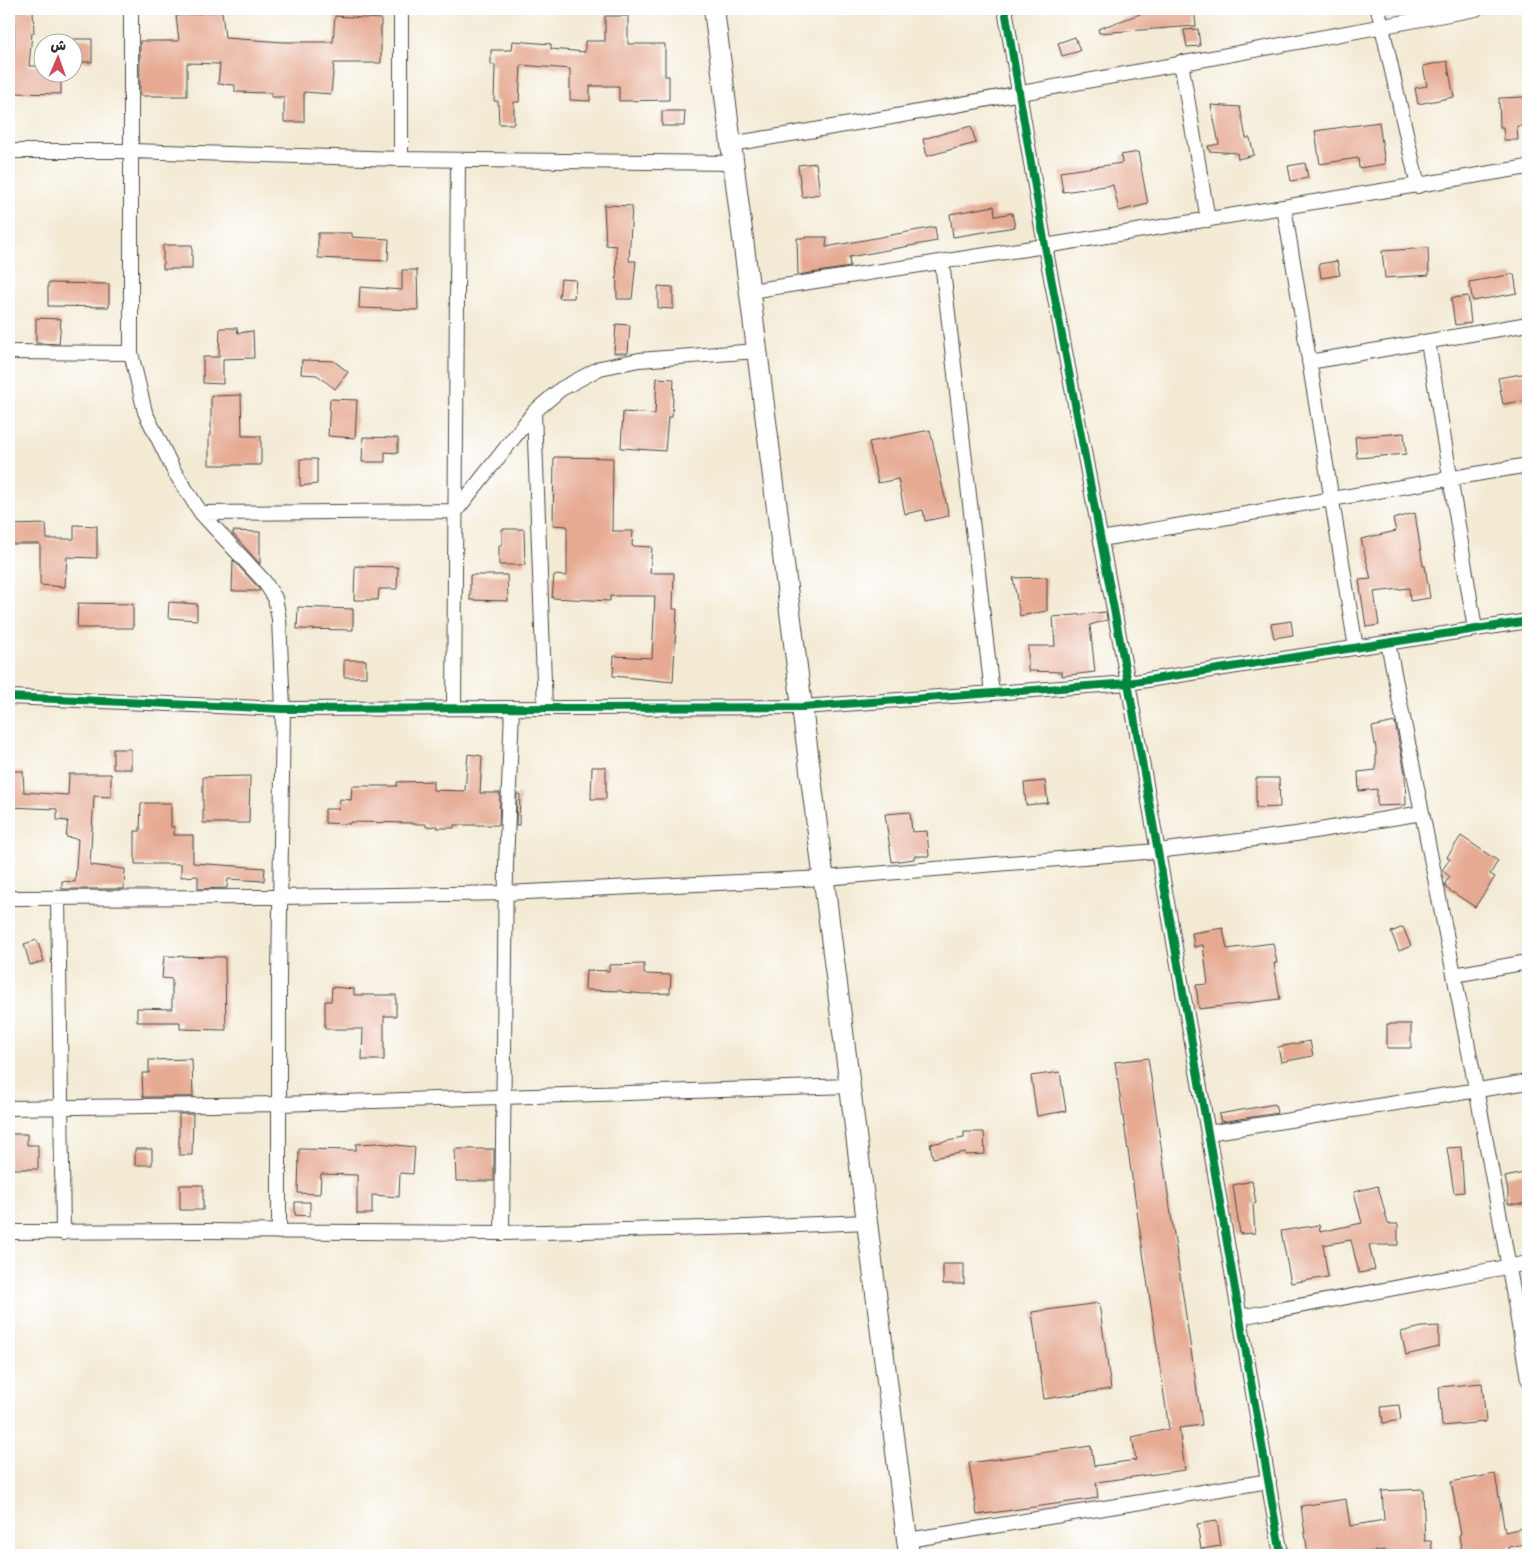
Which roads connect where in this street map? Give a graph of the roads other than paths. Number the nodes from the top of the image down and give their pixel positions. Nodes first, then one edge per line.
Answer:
1 (132, 9) edge
2 (401, 9) edge
3 (714, 9) edge
4 (1005, 9) edge
5 (1378, 9) edge
6 (1476, 9) edge
7 (1382, 25) junction
8 (1181, 62) junction
9 (1019, 92) junction
10 (9, 151) edge
11 (131, 151) junction
12 (732, 154) junction
13 (402, 159) junction
14 (458, 160) junction
15 (1528, 167) edge
16 (1418, 186) junction
17 (1284, 207) junction
18 (1208, 220) junction
19 (1045, 246) junction
20 (942, 262) junction
21 (750, 291) junction
22 (1528, 324) edge
23 (1428, 342) junction
24 (758, 351) junction
25 (9, 352) edge
26 (131, 353) junction
27 (1310, 362) junction
28 (534, 412) junction
29 (1528, 465) edge
30 (1450, 479) junction
31 (1332, 500) junction
32 (456, 511) junction
33 (201, 512) junction
34 (1101, 540) junction
35 (1528, 621) edge
36 (1475, 630) junction
37 (1388, 643) junction
38 (1356, 648) junction
39 (1128, 683) junction
40 (992, 693) junction
41 (9, 697) edge
42 (803, 706) junction
43 (454, 708) junction
44 (512, 708) junction
45 (545, 708) junction
46 (283, 709) junction
47 (1422, 813) junction
48 (1157, 851) junction
49 (824, 878) junction
50 (506, 893) junction
51 (280, 897) junction
52 (9, 898) edge
53 (58, 898) junction
54 (1528, 962) edge
55 (1454, 975) junction
56 (1528, 1082) edge
57 (850, 1086) junction
58 (1476, 1090) junction
59 (504, 1098) junction
60 (279, 1104) junction
61 (62, 1107) junction
62 (9, 1108) edge
63 (1208, 1132) junction
64 (868, 1222) junction
65 (9, 1232) edge
66 (279, 1232) junction
67 (502, 1232) junction
68 (63, 1233) junction
69 (1528, 1263) edge
70 (1510, 1266) junction
71 (1240, 1317) junction
72 (1528, 1379) edge
73 (1269, 1481) junction
74 (908, 1548) edge
75 (1281, 1555) edge

1 - 11 street
2 - 13 street
3 - 12 main road
4 - 9 street
5 - 7 street
6 - 7 street
7 - 8 street
7 - 16 street
8 - 9 street
8 - 18 street
9 - 12 street
9 - 19 street
10 - 11 street
11 - 13 street
11 - 26 street
12 - 14 street
12 - 21 main road
13 - 14 street
14 - 32 street
15 - 16 street
16 - 17 street
17 - 18 street
17 - 27 street
18 - 19 street
19 - 20 street
19 - 34 street
20 - 21 street
20 - 40 street
21 - 24 main road
22 - 23 street
23 - 27 street
23 - 30 street
24 - 28 street
24 - 42 main road
25 - 26 street
26 - 33 street
27 - 31 street
28 - 32 street
28 - 45 street
29 - 30 street
30 - 31 street
30 - 36 street
31 - 34 street
31 - 38 street
32 - 33 street
32 - 43 street
33 - 46 street
34 - 39 street
35 - 36 street
36 - 37 street
37 - 38 street
37 - 47 street
38 - 39 street
39 - 40 street
39 - 48 street
40 - 42 street
41 - 46 street
42 - 45 street
42 - 49 main road
43 - 44 street
43 - 46 street
44 - 45 street
44 - 50 street
46 - 51 street
47 - 48 street
47 - 55 street
48 - 49 street
48 - 63 street
49 - 50 street
49 - 57 main road
50 - 51 street
50 - 59 street
51 - 53 street
51 - 60 street
52 - 53 street
53 - 61 street
54 - 55 street
55 - 58 street
56 - 58 street
57 - 59 street
57 - 64 main road
58 - 63 street
58 - 70 street
59 - 60 street
59 - 67 street
60 - 61 street
60 - 66 street
61 - 62 street
61 - 68 street
63 - 71 street
64 - 67 street
64 - 74 main road
65 - 68 street
66 - 67 street
66 - 68 street
69 - 70 street
70 - 71 street
70 - 72 street
71 - 73 street
73 - 74 street
73 - 75 street

